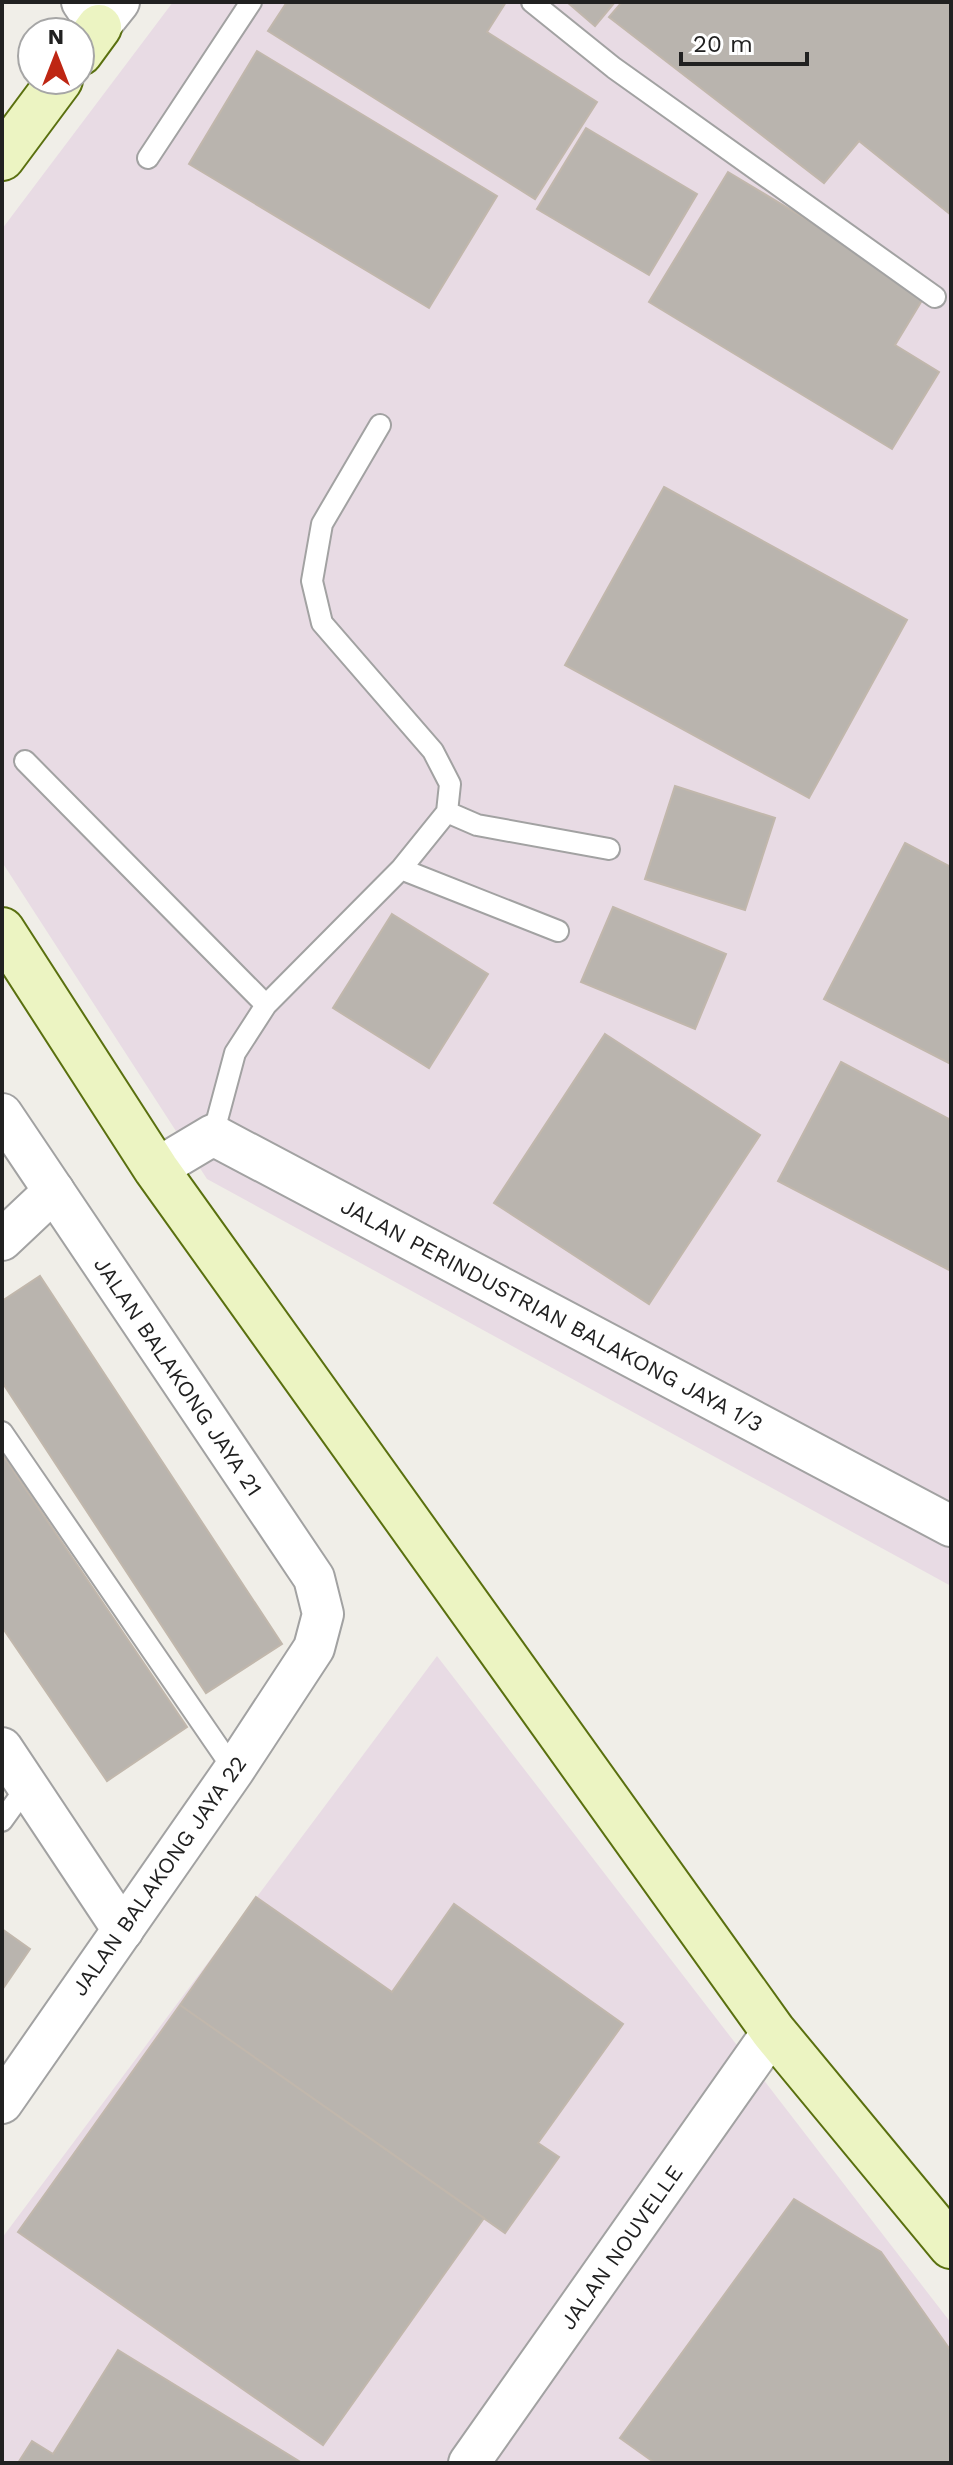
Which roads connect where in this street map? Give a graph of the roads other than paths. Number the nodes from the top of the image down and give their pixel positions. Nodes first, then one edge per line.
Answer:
1 (251, 2) edge
2 (532, 2) edge
3 (48, 96) edge
4 (2, 158) edge
5 (148, 158) dead end
6 (935, 297) dead end
7 (380, 425) dead end
8 (25, 761) dead end
9 (447, 812) junction
10 (609, 849) dead end
11 (401, 869) junction
12 (2, 930) edge
13 (558, 931) dead end
14 (266, 1005) junction
15 (2, 1114) edge
16 (213, 1135) junction
17 (156, 1169) junction
18 (54, 1191) junction
19 (2, 1240) edge
20 (2, 1432) edge
21 (951, 1526) edge
22 (314, 1648) joint
23 (2, 1748) edge
24 (234, 1770) junction
25 (28, 1785) junction
26 (2, 1821) edge
27 (123, 1930) junction
28 (773, 2031) junction
29 (2, 2103) edge
30 (951, 2246) edge
31 (469, 2463) edge

1 - 5 lane
2 - 6 lane
3 - 4 street
7 - 9 lane
8 - 14 lane
9 - 10 lane
9 - 11 lane
11 - 13 lane
11 - 14 lane
12 - 17 street
14 - 16 lane
15 - 18 street, JALAN BALAKONG JAYA 21
16 - 17 street
16 - 21 street, JALAN PERINDUSTRIAN BALAKONG JAYA 1/3
17 - 28 street
18 - 19 street
18 - 22 street, JALAN BALAKONG JAYA 21
20 - 24 lane
22 - 24 street, JALAN BALAKONG JAYA 22
23 - 25 street
24 - 27 street, JALAN BALAKONG JAYA 22
25 - 26 lane
25 - 27 street
27 - 29 street, JALAN BALAKONG JAYA 22
28 - 30 street
28 - 31 street, JALAN NOUVELLE

